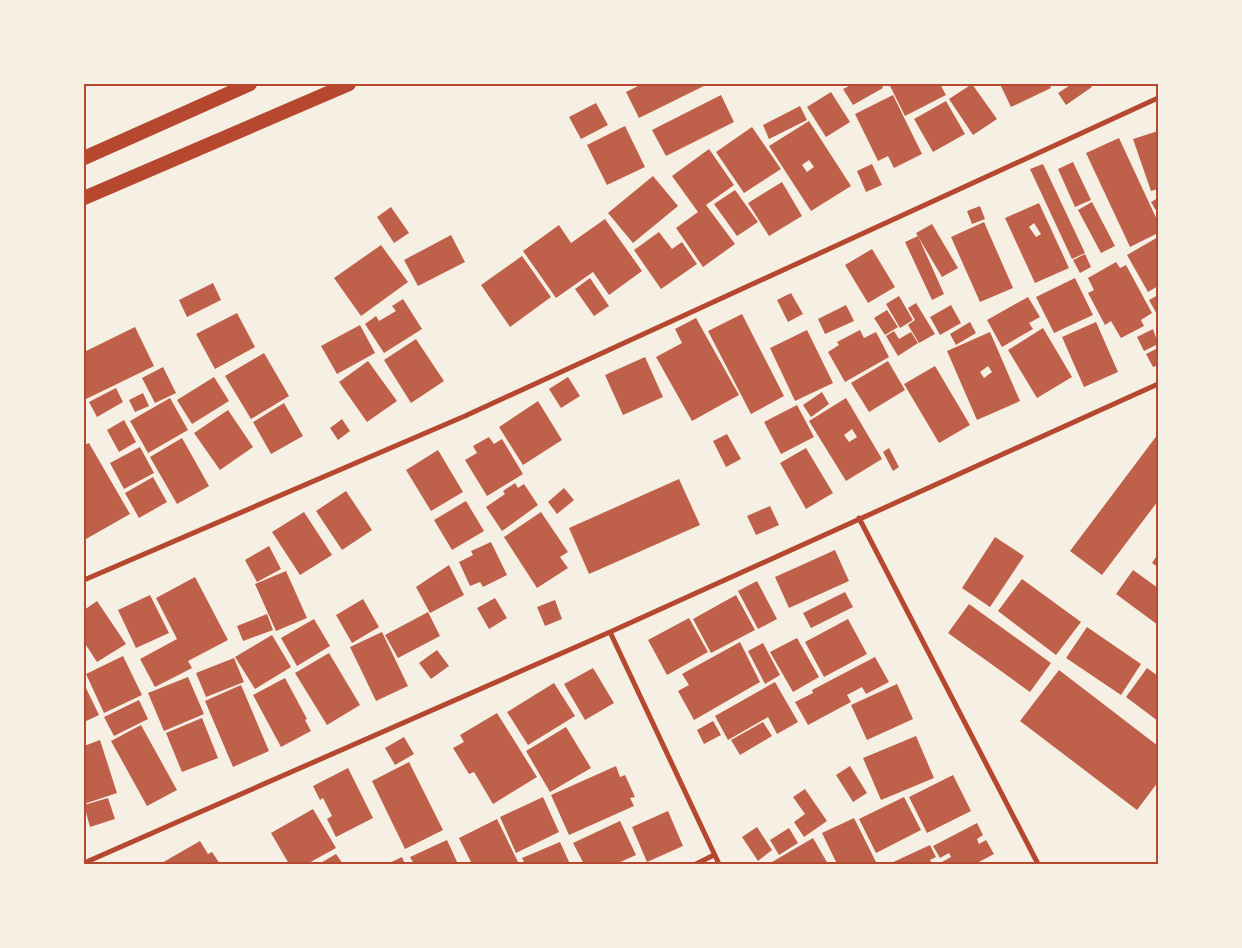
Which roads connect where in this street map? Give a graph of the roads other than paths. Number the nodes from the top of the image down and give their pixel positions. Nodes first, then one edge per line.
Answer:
1 (250, 84) edge
2 (348, 84) edge
3 (229, 88) edge
4 (1158, 98) edge
5 (84, 158) edge
6 (84, 198) edge
7 (1158, 384) edge
8 (859, 518) junction
9 (84, 580) edge
10 (610, 632) junction
11 (714, 855) junction
12 (84, 863) edge
13 (696, 864) edge
14 (719, 864) edge
15 (1038, 864) edge

1 - 3 highway
2 - 6 highway
3 - 5 highway
4 - 9 street
7 - 8 street
8 - 10 street
8 - 15 street
10 - 11 street
10 - 12 street
11 - 13 street
11 - 14 street

